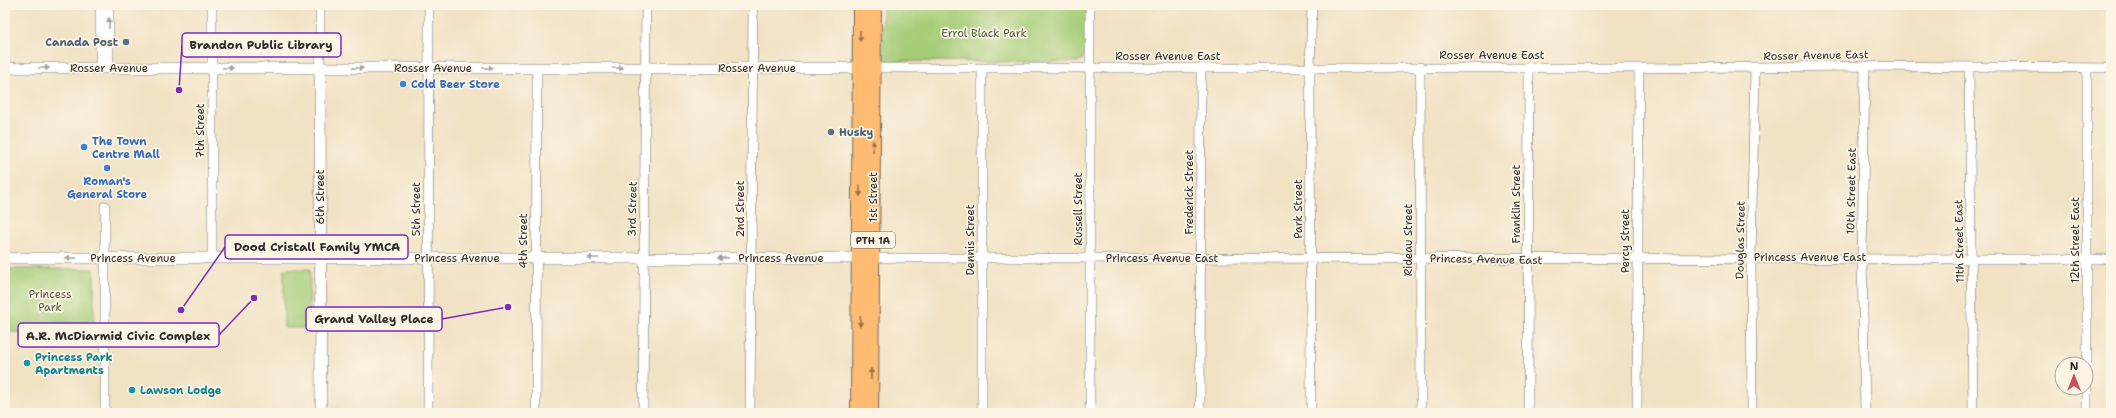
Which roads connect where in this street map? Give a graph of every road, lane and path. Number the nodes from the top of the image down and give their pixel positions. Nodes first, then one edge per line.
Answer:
1 (100, 5) edge
2 (109, 5) edge
3 (212, 5) edge
4 (320, 5) edge
5 (429, 5) edge
6 (646, 5) edge
7 (753, 5) edge
8 (860, 5) edge
9 (870, 5) edge
10 (874, 5) edge
11 (1090, 5) edge
12 (1312, 5) edge
13 (874, 28) junction
14 (1865, 66) junction
15 (1420, 67) junction
16 (1529, 67) junction
17 (5, 68) edge
18 (104, 68) junction
19 (212, 68) junction
20 (320, 68) junction
21 (429, 68) junction
22 (537, 68) junction
23 (645, 68) junction
24 (753, 68) junction
25 (867, 68) junction
26 (982, 68) junction
27 (1090, 68) junction
28 (1201, 68) junction
29 (1310, 68) junction
30 (1639, 68) junction
31 (1755, 68) junction
32 (1969, 68) junction
33 (2087, 68) junction
34 (2111, 68) edge
35 (105, 206) dead end
36 (1751, 257) junction
37 (5, 258) edge
38 (105, 258) junction
39 (212, 258) junction
40 (320, 258) junction
41 (428, 258) junction
42 (535, 258) junction
43 (643, 258) junction
44 (752, 258) junction
45 (867, 258) junction
46 (1090, 258) junction
47 (1200, 258) junction
48 (1420, 258) junction
49 (1862, 258) junction
50 (982, 259) junction
51 (1310, 259) junction
52 (1528, 259) junction
53 (1638, 259) junction
54 (1972, 259) junction
55 (2088, 259) junction
56 (2111, 259) edge
57 (105, 413) edge
58 (321, 413) edge
59 (428, 413) edge
60 (536, 413) edge
61 (643, 413) edge
62 (750, 413) edge
63 (858, 413) edge
64 (871, 413) edge
65 (982, 413) edge
66 (1090, 413) edge
67 (1200, 413) edge
68 (1311, 413) edge
69 (1421, 413) edge
70 (1528, 413) edge
71 (1637, 413) edge
72 (1752, 413) edge
73 (1865, 413) edge
74 (1973, 413) edge
75 (2087, 413) edge

1 - 18 street
18 -> 2 street
3 - 19 street, 7th Street
4 - 20 street, 6th Street
5 - 21 street, 5th Street
6 - 23 street, 3rd Street
7 - 24 street, 2nd Street
8 -> 25 main road, 1st Street / PTH 1A
9 - 13 main road
10 - 13 main road, 1st Street
11 - 27 street, Russell Street
12 - 29 street, Park Street
13 - 25 main road, 1st Street / PTH 1A
14 - 31 street, Rosser Avenue East
14 - 32 street, Rosser Avenue East
14 - 49 street, 10th Street East
15 - 16 street, Rosser Avenue East
15 - 29 street, Rosser Avenue East
15 - 48 street, Rideau Street
16 - 30 street, Rosser Avenue East
16 - 52 street, Franklin Street
17 -> 18 street, Rosser Avenue
18 - 19 street, Rosser Avenue
19 -> 20 street, Rosser Avenue
19 - 39 street, 7th Street
20 -> 21 street, Rosser Avenue
20 - 40 street, 6th Street
21 -> 22 street, Rosser Avenue
21 - 41 street, 5th Street
22 -> 23 street, Rosser Avenue
22 - 42 street, 4th Street
23 - 24 street, Rosser Avenue
23 - 43 street, 3rd Street
24 - 25 street, Rosser Avenue
24 - 44 street, 2nd Street
25 - 26 street, Rosser Avenue East
25 - 45 main road, 1st Street / PTH 1A
26 - 27 street, Rosser Avenue East
26 - 50 street, Dennis Street
27 - 28 street, Rosser Avenue East
27 - 46 street, Russell Street
28 - 29 street, Rosser Avenue East
28 - 47 street, Frederick Street
29 - 51 street, Park Street
30 - 31 street, Rosser Avenue East
30 - 53 street, Percy Street
31 - 36 street, Douglas Street
32 - 33 street, Rosser Avenue East
32 - 54 street, 11th Street East
33 - 34 street, Rosser Avenue East
33 - 55 street, 12th Street East
35 - 38 street
36 - 49 street, Princess Avenue East
36 - 53 street, Princess Avenue East
36 - 72 street, Douglas Street
38 -> 37 street, Princess Avenue
38 - 39 street, Princess Avenue
38 - 57 street
39 - 40 street, Princess Avenue
40 - 41 street, Princess Avenue
40 - 58 street, 6th Street
41 - 42 street, Princess Avenue
41 - 59 street, 5th Street
43 -> 42 street, Princess Avenue
42 - 60 street, 4th Street
44 -> 43 street, Princess Avenue
43 - 61 street, 3rd Street
44 - 45 street, Princess Avenue
44 - 62 street, 2nd Street
45 - 50 street, Princess Avenue East
45 -> 63 main road, 1st Street / PTH 1A
64 -> 45 main road, 1st Street / PTH 1A
46 - 47 street, Princess Avenue East
46 - 50 street, Princess Avenue East
46 - 66 street, Russell Street
47 - 51 street, Princess Avenue East
47 - 67 street, Frederick Street
48 - 51 street, Princess Avenue East
48 - 52 street, Princess Avenue East
48 - 69 street, Rideau Street
49 - 54 street, Princess Avenue East
49 - 73 street, 10th Street East
50 - 65 street, Dennis Street
51 - 68 street, Park Street
52 - 53 street, Princess Avenue East
52 - 70 street, Franklin Street
53 - 71 street, Percy Street
54 - 55 street, Princess Avenue East
54 - 74 street, 11th Street East
55 - 56 street, Princess Avenue East
55 - 75 street, 12th Street East

